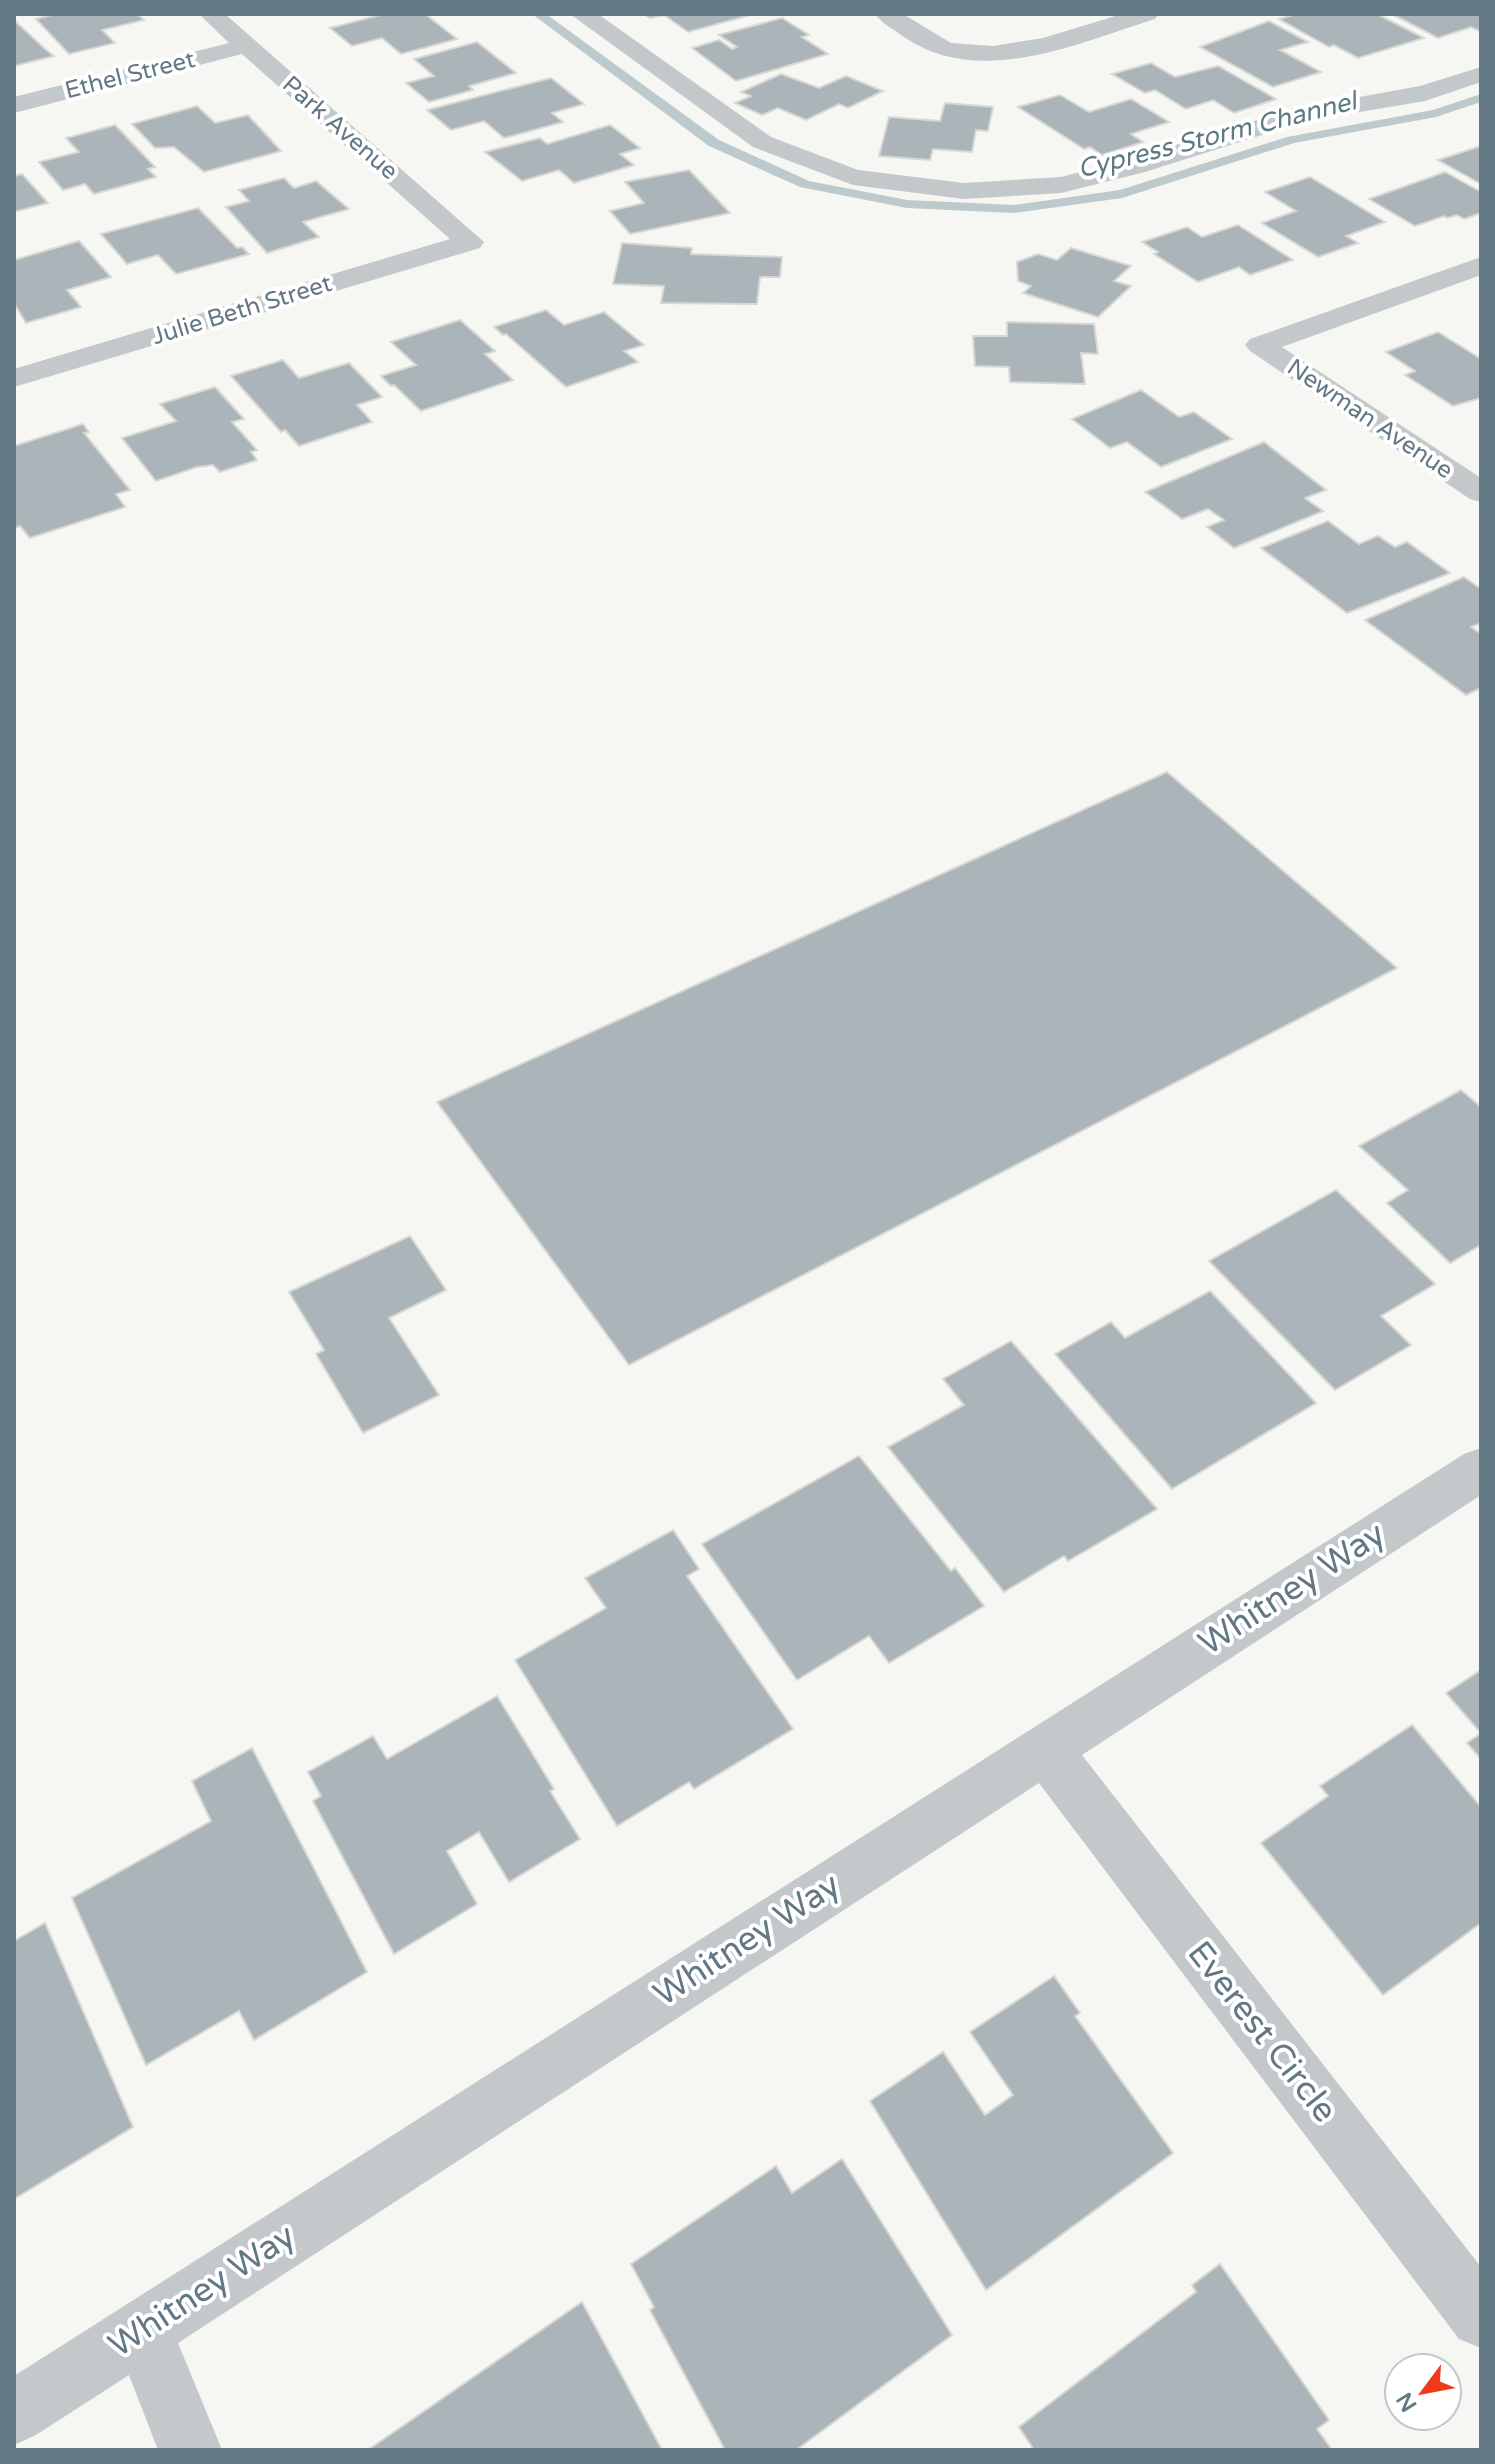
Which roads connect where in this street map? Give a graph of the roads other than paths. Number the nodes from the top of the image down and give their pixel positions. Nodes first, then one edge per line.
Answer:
1 (211, 14) edge
2 (582, 14) edge
3 (887, 14) edge
4 (1147, 14) edge
5 (245, 46) junction
6 (1481, 74) edge
7 (14, 105) edge
8 (470, 242) joint
9 (1481, 265) edge
10 (14, 378) edge
11 (1481, 492) edge
12 (1481, 1469) edge
13 (1044, 1748) junction
14 (1481, 2317) edge
15 (142, 2330) junction
16 (14, 2413) edge
17 (190, 2450) edge

1 - 5 street, Park Avenue
2 - 6 street
3 - 4 street
5 - 7 street, Ethel Street
5 - 8 street, Park Avenue
8 - 10 street, Julie Beth Street
9 - 11 street, Newman Avenue
12 - 13 street, Whitney Way
13 - 14 street, Everest Circle
13 - 15 street, Whitney Way
15 - 16 street, Whitney Way
15 - 17 street

